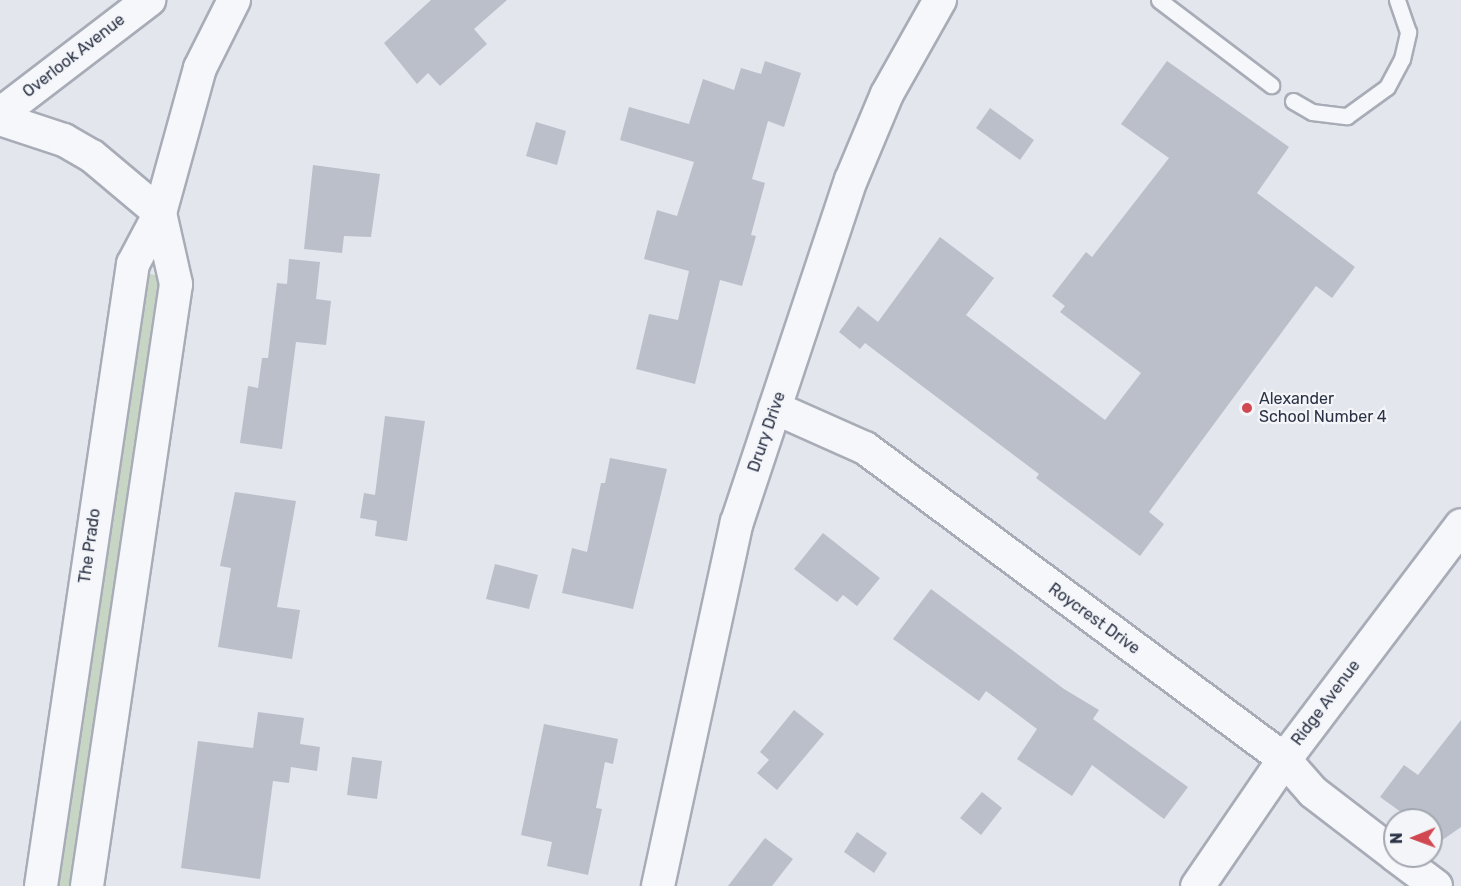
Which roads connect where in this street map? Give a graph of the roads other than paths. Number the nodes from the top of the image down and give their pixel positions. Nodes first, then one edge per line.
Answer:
1 (149, 0) edge
2 (234, 0) edge
3 (940, 0) edge
4 (1159, 0) edge
5 (1397, 0) edge
6 (1271, 85) dead end
7 (1293, 101) dead end
8 (0, 116) edge
9 (160, 213) junction
10 (775, 408) junction
11 (1461, 525) edge
12 (1284, 759) junction
13 (1383, 847) edge
14 (1411, 868) edge
15 (41, 886) edge
16 (87, 886) edge
17 (657, 886) edge
18 (1197, 886) edge
19 (1436, 886) edge

1 - 8 street, Overlook Avenue
2 - 9 street, The Prado
3 - 10 street, Drury Drive
4 - 6 lane
5 - 7 lane
8 - 9 street
9 - 15 street, The Prado
9 - 16 street, The Prado
10 - 12 street, Roycrest Drive
10 - 17 street, Drury Drive
11 - 12 street, Ridge Avenue
12 - 13 street, Roycrest Drive
12 - 18 street, Ridge Avenue
14 - 19 street, Roycrest Drive

